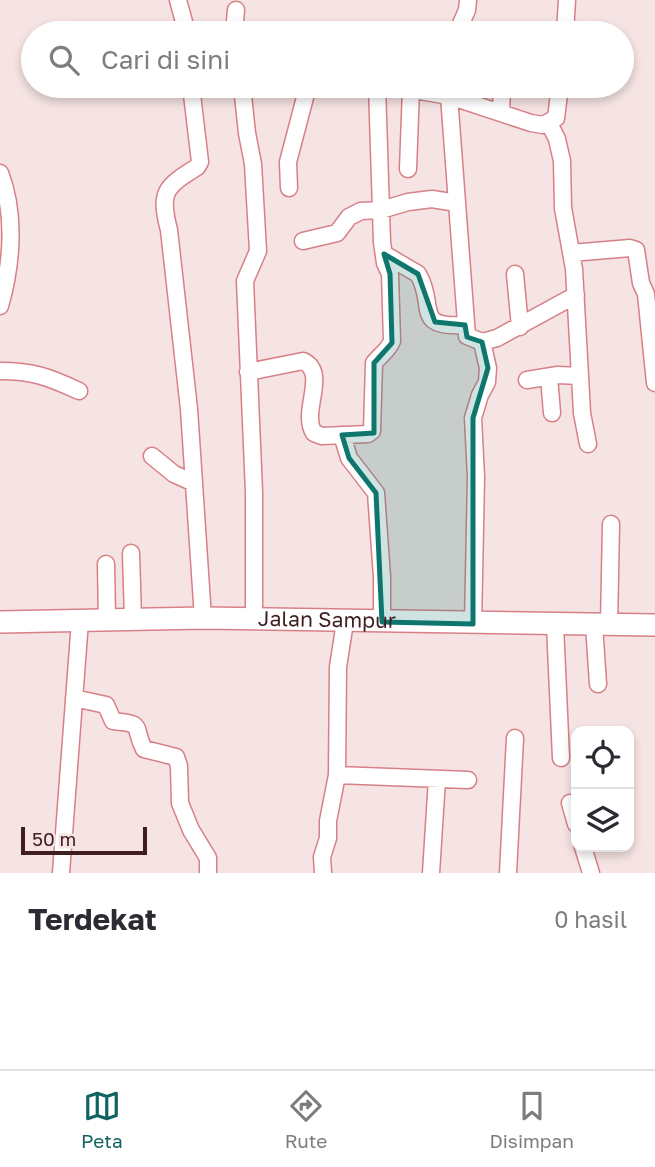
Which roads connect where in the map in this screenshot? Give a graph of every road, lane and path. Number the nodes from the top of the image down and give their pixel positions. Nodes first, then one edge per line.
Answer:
1 (178, 0) edge
2 (468, 0) edge
3 (566, 0) edge
4 (236, 10) dead end
5 (184, 21) edge
6 (235, 21) edge
7 (462, 21) edge
8 (565, 21) edge
9 (192, 98) edge
10 (243, 98) edge
11 (305, 98) edge
12 (377, 98) edge
13 (411, 98) edge
14 (453, 98) edge
15 (461, 98) edge
16 (502, 98) edge
17 (558, 98) edge
18 (501, 113) junction
19 (549, 123) junction
20 (408, 169) dead end
21 (0, 173) edge
22 (289, 188) dead end
23 (457, 203) junction
24 (381, 210) junction
25 (303, 241) dead end
26 (571, 253) junction
27 (384, 254) junction
28 (515, 274) dead end
29 (576, 295) junction
30 (0, 306) edge
31 (465, 325) junction
32 (520, 327) junction
33 (482, 342) junction
34 (0, 371) edge
35 (248, 372) junction
36 (580, 376) junction
37 (549, 377) junction
38 (527, 380) dead end
39 (655, 383) edge
40 (79, 391) dead end
41 (552, 413) dead end
42 (342, 435) junction
43 (588, 444) dead end
44 (152, 456) dead end
45 (194, 483) junction
46 (611, 524) dead end
47 (131, 553) dead end
48 (106, 564) dead end
49 (203, 618) junction
50 (254, 619) junction
51 (107, 620) junction
52 (133, 620) junction
53 (80, 621) junction
54 (0, 622) edge
55 (345, 622) junction
56 (382, 622) junction
57 (473, 624) junction
58 (555, 625) junction
59 (601, 625) junction
60 (655, 625) edge
61 (597, 684) dead end
62 (74, 698) junction
63 (515, 738) dead end
64 (561, 758) dead end
65 (337, 775) junction
66 (438, 779) junction
67 (468, 780) dead end
68 (570, 803) dead end
69 (571, 806) edge
70 (585, 852) edge
71 (61, 873) edge
72 (208, 873) edge
73 (323, 873) edge
74 (431, 873) edge
75 (508, 873) edge
76 (591, 873) edge

1 - 5 street
2 - 7 street
3 - 8 street
4 - 6 street
9 - 45 street
10 - 35 street
11 - 22 street
12 - 24 street
13 - 20 street
14 - 23 street
15 - 18 street
16 - 18 street
17 - 19 street
18 - 19 street
19 - 26 street
21 - 30 street
23 - 24 street
23 - 31 street
24 - 25 street
24 - 27 street
26 - 29 street
26 - 39 street
27 - 31 street
27 - 42 street
28 - 32 street
29 - 32 street
29 - 36 street
31 - 33 street
32 - 33 street
33 - 57 street
34 - 40 street
35 - 42 street
35 - 50 street
36 - 37 street
36 - 43 street
37 - 38 street
37 - 41 street
42 - 56 street
44 - 45 street
45 - 49 street
46 - 59 street
47 - 52 street
48 - 51 street
49 - 50 main road, Jalan Sampur
49 - 52 main road, Jalan Sampur
50 - 55 main road, Jalan Sampur
51 - 52 main road, Jalan Sampur
51 - 53 main road, Jalan Sampur
53 - 54 main road, Jalan Sampur
53 - 62 street
55 - 56 main road, Jalan Sampur
55 - 65 street
56 - 57 main road, Jalan Sampur
57 - 58 main road, Jalan Sampur
58 - 59 main road, Jalan Sampur
58 - 64 street
59 - 60 main road, Jalan Sampur
59 - 61 street
62 - 71 street
62 - 72 street
63 - 75 street
65 - 66 street
65 - 73 street
66 - 67 street
66 - 74 street
68 - 69 street
70 - 76 street

